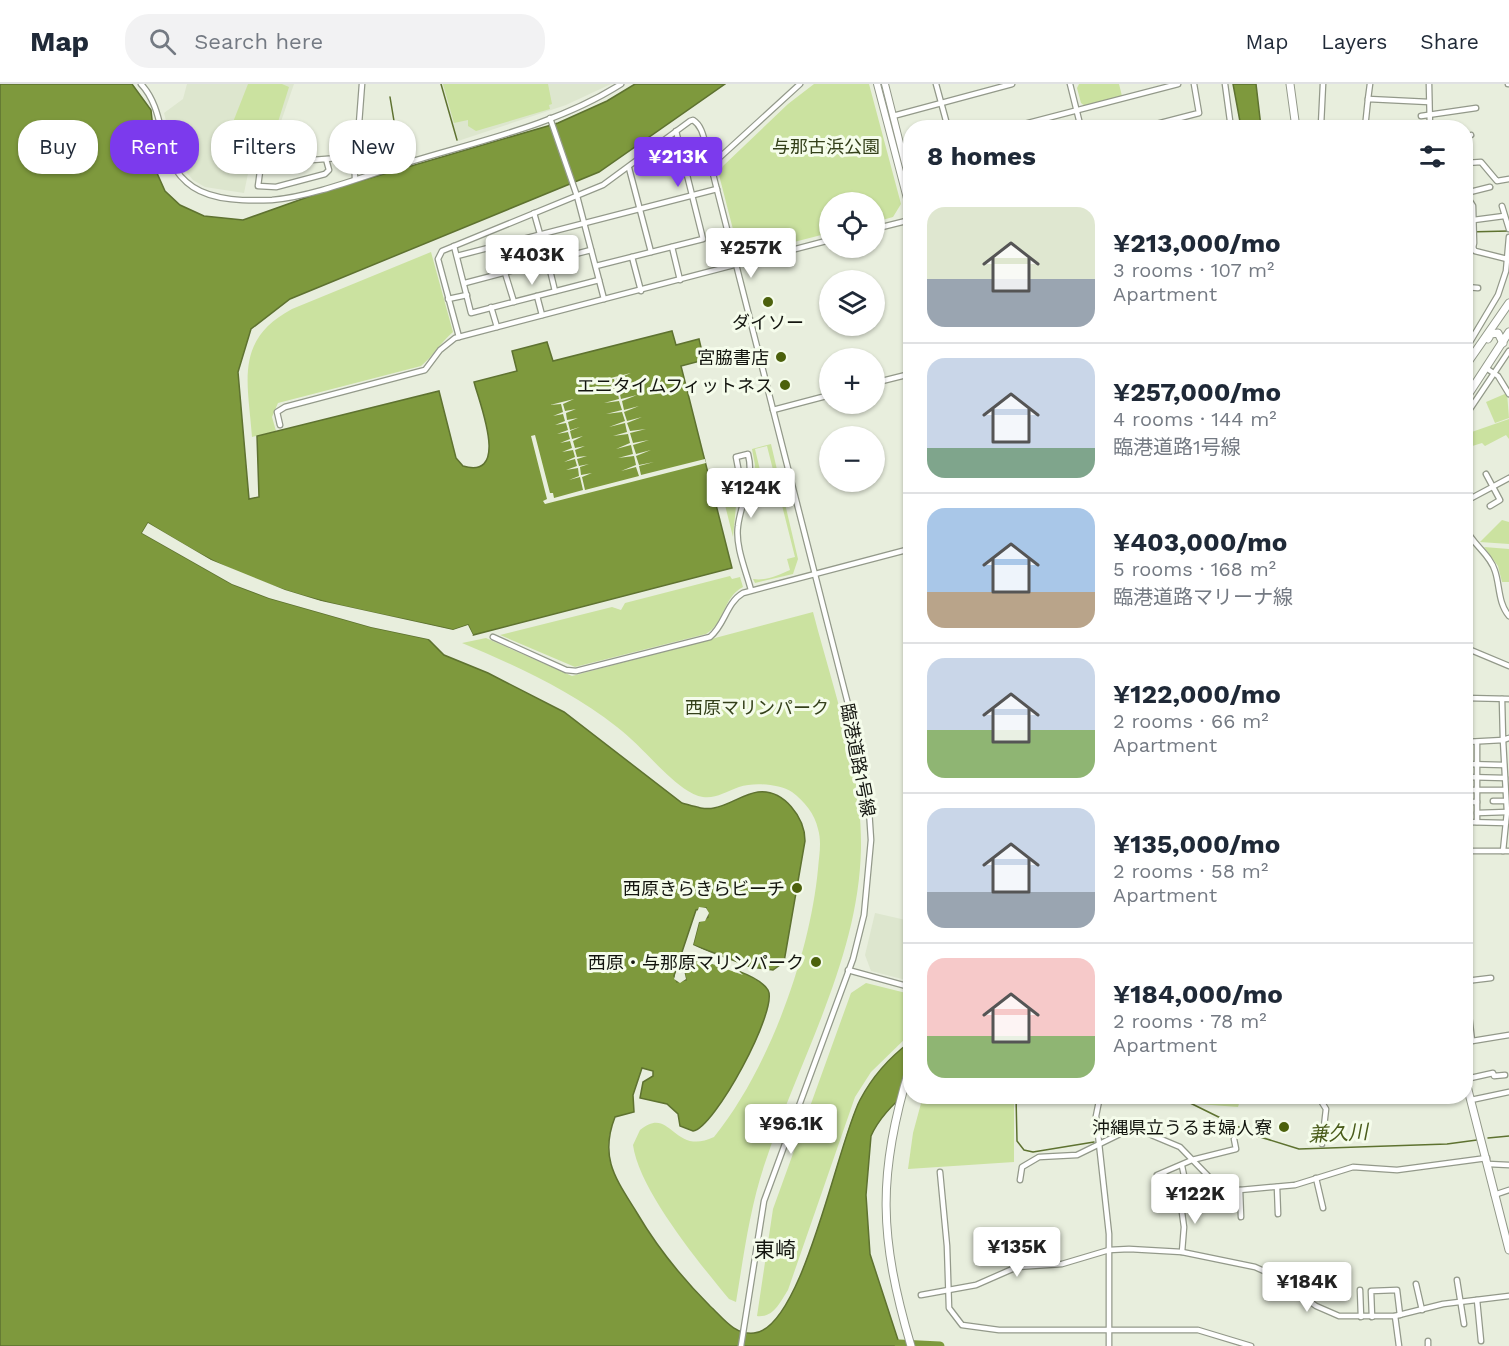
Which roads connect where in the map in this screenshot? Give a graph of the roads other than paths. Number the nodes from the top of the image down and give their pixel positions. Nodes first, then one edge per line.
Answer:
1 (362, 84) edge
2 (621, 84) edge
3 (800, 84) edge
4 (877, 84) edge
5 (885, 84) edge
6 (936, 84) edge
7 (1012, 84) edge
8 (1070, 84) edge
9 (1178, 84) edge
10 (1194, 84) edge
11 (1225, 84) edge
12 (1290, 84) edge
13 (1323, 84) edge
14 (1370, 84) edge
15 (1429, 84) edge
16 (143, 85) edge
17 (990, 87) edge
18 (1368, 99) junction
19 (1429, 102) junction
20 (941, 103) junction
21 (1476, 108) dead end
22 (1077, 110) junction
23 (893, 116) junction
24 (1421, 116) dead end
25 (1429, 116) junction
26 (550, 118) junction
27 (359, 120) edge
28 (946, 120) edge
29 (1039, 120) edge
30 (1079, 120) edge
31 (1179, 120) edge
32 (1230, 120) edge
33 (1295, 120) edge
34 (1319, 120) edge
35 (1366, 120) edge
36 (1429, 120) edge
37 (676, 131) junction
38 (903, 155) edge
39 (326, 159) junction
40 (329, 159) edge
41 (1473, 163) edge
42 (714, 164) junction
43 (629, 168) junction
44 (355, 174) edge
45 (355, 179) junction
46 (1509, 179) edge
47 (903, 183) edge
48 (1491, 187) dead end
49 (717, 189) junction
50 (1473, 192) edge
51 (692, 195) junction
52 (577, 196) junction
53 (1473, 206) edge
54 (1502, 206) dead end
55 (639, 208) junction
56 (534, 213) junction
57 (1504, 216) junction
58 (1474, 220) junction
59 (903, 222) edge
60 (585, 223) junction
61 (885, 226) edge
62 (1509, 228) edge
63 (540, 234) junction
64 (1509, 237) edge
65 (519, 240) junction
66 (819, 243) edge
67 (454, 246) junction
68 (672, 247) junction
69 (1473, 248) joint
70 (591, 250) junction
71 (651, 252) junction
72 (1487, 254) junction
73 (457, 256) junction
74 (632, 257) junction
75 (1508, 259) edge
76 (548, 262) junction
77 (1485, 262) dead end
78 (736, 265) junction
79 (596, 266) junction
80 (526, 267) junction
81 (505, 273) junction
82 (599, 280) junction
83 (680, 280) junction
84 (465, 283) junction
85 (1473, 288) edge
86 (1478, 288) dead end
87 (555, 291) junction
88 (641, 291) junction
89 (467, 295) junction
90 (537, 296) junction
91 (448, 299) junction
92 (604, 299) junction
93 (514, 302) junction
94 (1509, 303) edge
95 (491, 307) junction
96 (542, 315) junction
97 (497, 327) junction
98 (1509, 332) edge
99 (1473, 334) edge
100 (459, 337) junction
101 (1503, 343) junction
102 (1473, 348) edge
103 (1476, 350) junction
104 (1509, 351) edge
105 (1473, 354) edge
106 (1484, 371) junction
107 (1494, 373) junction
108 (903, 376) edge
109 (885, 380) edge
110 (1500, 380) junction
111 (1473, 381) edge
112 (1488, 382) junction
113 (1473, 388) edge
114 (1509, 394) edge
115 (819, 398) edge
116 (1473, 404) edge
117 (773, 410) junction
118 (280, 424) dead end
119 (1486, 474) dead end
120 (1509, 478) edge
121 (750, 482) junction
122 (1493, 486) junction
123 (1473, 497) edge
124 (1490, 506) dead end
125 (1473, 544) edge
126 (903, 551) edge
127 (815, 574) junction
128 (751, 590) junction
129 (1509, 616) edge
130 (493, 637) dead end
131 (1473, 651) edge
132 (1509, 666) edge
133 (1473, 698) edge
134 (1502, 699) junction
135 (1509, 699) edge
136 (1509, 738) edge
137 (1503, 740) junction
138 (1473, 742) edge
139 (1477, 742) junction
140 (1473, 765) edge
141 (1477, 765) junction
142 (1504, 765) junction
143 (1473, 777) edge
144 (1477, 777) junction
145 (1505, 778) junction
146 (1473, 790) edge
147 (1477, 790) junction
148 (1505, 790) junction
149 (1493, 801) dead end
150 (1506, 801) junction
151 (1473, 802) edge
152 (1477, 802) junction
153 (1507, 812) junction
154 (1477, 813) junction
155 (1473, 822) edge
156 (1477, 822) junction
157 (1506, 823) junction
158 (1473, 851) edge
159 (1503, 851) junction
160 (1509, 851) edge
161 (848, 970) junction
162 (1491, 978) dead end
163 (1473, 980) edge
164 (903, 985) edge
165 (1509, 1035) edge
166 (1473, 1041) edge
167 (1504, 1075) dead end
168 (1473, 1079) edge
169 (903, 1092) edge
170 (1509, 1092) edge
171 (1473, 1100) edge
172 (1098, 1104) edge
173 (1323, 1104) edge
174 (1472, 1104) edge
175 (1234, 1139) dead end
176 (1100, 1143) junction
177 (1322, 1144) dead end
178 (1192, 1160) junction
179 (1487, 1161) junction
180 (1509, 1165) edge
181 (1182, 1166) junction
182 (940, 1172) dead end
183 (1164, 1173) junction
184 (1157, 1175) dead end
185 (1316, 1178) junction
186 (1020, 1180) dead end
187 (1186, 1185) dead end
188 (1277, 1186) junction
189 (1240, 1190) junction
190 (1509, 1190) edge
191 (1229, 1191) junction
192 (1168, 1192) dead end
193 (1494, 1195) junction
194 (1180, 1197) dead end
195 (1323, 1208) dead end
196 (1229, 1209) dead end
197 (1278, 1214) dead end
198 (1241, 1217) dead end
199 (1507, 1239) edge
200 (1109, 1250) junction
201 (1509, 1250) edge
202 (1182, 1252) junction
203 (1457, 1280) dead end
204 (1416, 1284) dead end
205 (947, 1289) junction
206 (1360, 1290) dead end
207 (921, 1295) dead end
208 (1509, 1296) edge
209 (1477, 1300) junction
210 (1462, 1302) junction
211 (1422, 1310) junction
212 (1397, 1316) junction
213 (1361, 1317) junction
214 (1372, 1317) junction
215 (1464, 1324) dead end
216 (1109, 1333) junction
217 (1481, 1341) dead end
218 (741, 1346) edge
219 (911, 1346) edge
220 (1109, 1346) edge
221 (1251, 1346) edge
222 (1399, 1346) edge

1 - 27 street
2 - 26 street
3 - 42 street
4 - 47 main road
5 - 23 main road
6 - 20 street
7 - 17 street
8 - 22 street
9 - 22 street
10 - 31 street
11 - 32 street
12 - 33 highway
13 - 34 street
14 - 18 street
15 - 19 street
16 - 45 street
17 - 20 street
18 - 19 street
18 - 35 street
19 - 25 street
20 - 23 street
20 - 28 street
21 - 25 street
22 - 29 street
22 - 30 street
23 - 38 main road
24 - 25 street
25 - 36 street
26 - 45 street
26 - 52 street
37 - 42 street, 臨港道路1号線
37 - 43 street
37 - 51 street
39 - 39 street
39 - 40 street
41 - 46 street
42 - 49 street, 臨港道路1号線
43 - 52 street
43 - 55 street
44 - 45 street
48 - 50 street
49 - 51 street
49 - 78 street, 臨港道路1号線
51 - 55 street
51 - 68 street
52 - 56 street
52 - 60 street
53 - 58 street
54 - 57 street
55 - 60 street
55 - 71 street
56 - 63 street
56 - 67 street
57 - 58 street
57 - 62 street
58 - 69 street
59 - 61 street
60 - 63 street
60 - 70 street
63 - 65 street
64 - 75 street
65 - 73 street
65 - 80 street
66 - 78 street
67 - 73 street
67 - 91 street
68 - 71 street
68 - 83 street
69 - 72 street
70 - 76 street
70 - 79 street
71 - 74 street
72 - 75 street
72 - 77 street
73 - 84 street
74 - 79 street
74 - 88 street
75 - 99 street
76 - 80 street
76 - 87 street
78 - 83 street
78 - 117 street, 臨港道路1号線
79 - 82 street
80 - 81 street
81 - 84 street
81 - 93 street
82 - 87 street
82 - 92 street
83 - 88 street
84 - 89 street
85 - 86 street
87 - 90 street
88 - 92 street
89 - 91 street
89 - 95 street
90 - 93 street
90 - 96 street
91 - 100 street
92 - 96 street
93 - 95 street
94 - 103 highway
95 - 97 street
96 - 97 street
97 - 100 street
98 - 101 highway
100 - 118 street
101 - 103 highway
101 - 106 highway
102 - 103 street
103 - 105 highway
104 - 107 street
106 - 107 street
106 - 111 highway
106 - 113 highway
107 - 110 street
107 - 112 street
108 - 109 street
110 - 112 street
110 - 114 street
112 - 116 street
115 - 117 street
117 - 127 street, 臨港道路1号線
119 - 122 street
120 - 122 street
121 - 121 street
121 - 128 street
122 - 123 street
122 - 124 street
125 - 129 street
126 - 127 street
127 - 128 street
127 - 161 street, 臨港道路1号線
128 - 130 street
131 - 132 street
133 - 134 street
134 - 135 street
134 - 137 street
136 - 137 street
137 - 139 street
137 - 142 street
138 - 139 street
139 - 141 street
140 - 141 street
141 - 142 street
141 - 144 street
142 - 145 street
143 - 144 street
144 - 145 street
144 - 147 street
145 - 148 street
146 - 147 street
147 - 148 street
147 - 152 street
148 - 150 street
149 - 150 street
150 - 153 street
151 - 152 street
152 - 154 street
153 - 154 street
153 - 157 street
154 - 156 street
155 - 156 street
156 - 157 street
157 - 159 street
158 - 159 street
159 - 160 street
161 - 164 street
161 - 218 street, 臨港道路1号線
162 - 163 street
165 - 166 street
167 - 168 street
169 - 219 highway
170 - 171 street
172 - 176 street
173 - 177 street
174 - 179 highway
175 - 178 street
176 - 178 street
176 - 186 street
176 - 200 street
178 - 181 street
178 - 191 street
179 - 180 street
179 - 185 street
179 - 193 highway
181 - 183 street
181 - 187 street
182 - 205 street
183 - 184 street
183 - 192 street
185 - 188 street
185 - 195 street
188 - 189 street
188 - 197 street
189 - 191 street
189 - 198 street
190 - 193 street
191 - 196 street
193 - 199 highway
194 - 202 street
199 - 201 highway
200 - 202 street
200 - 205 street
200 - 216 street
202 - 213 street
203 - 210 street
204 - 211 street
205 - 207 street
205 - 216 street
206 - 213 street
208 - 209 street
209 - 210 street
209 - 217 street
210 - 211 street
210 - 215 street
211 - 212 street
212 - 214 street
212 - 214 street
212 - 222 street
213 - 214 street
216 - 220 street
216 - 221 street

